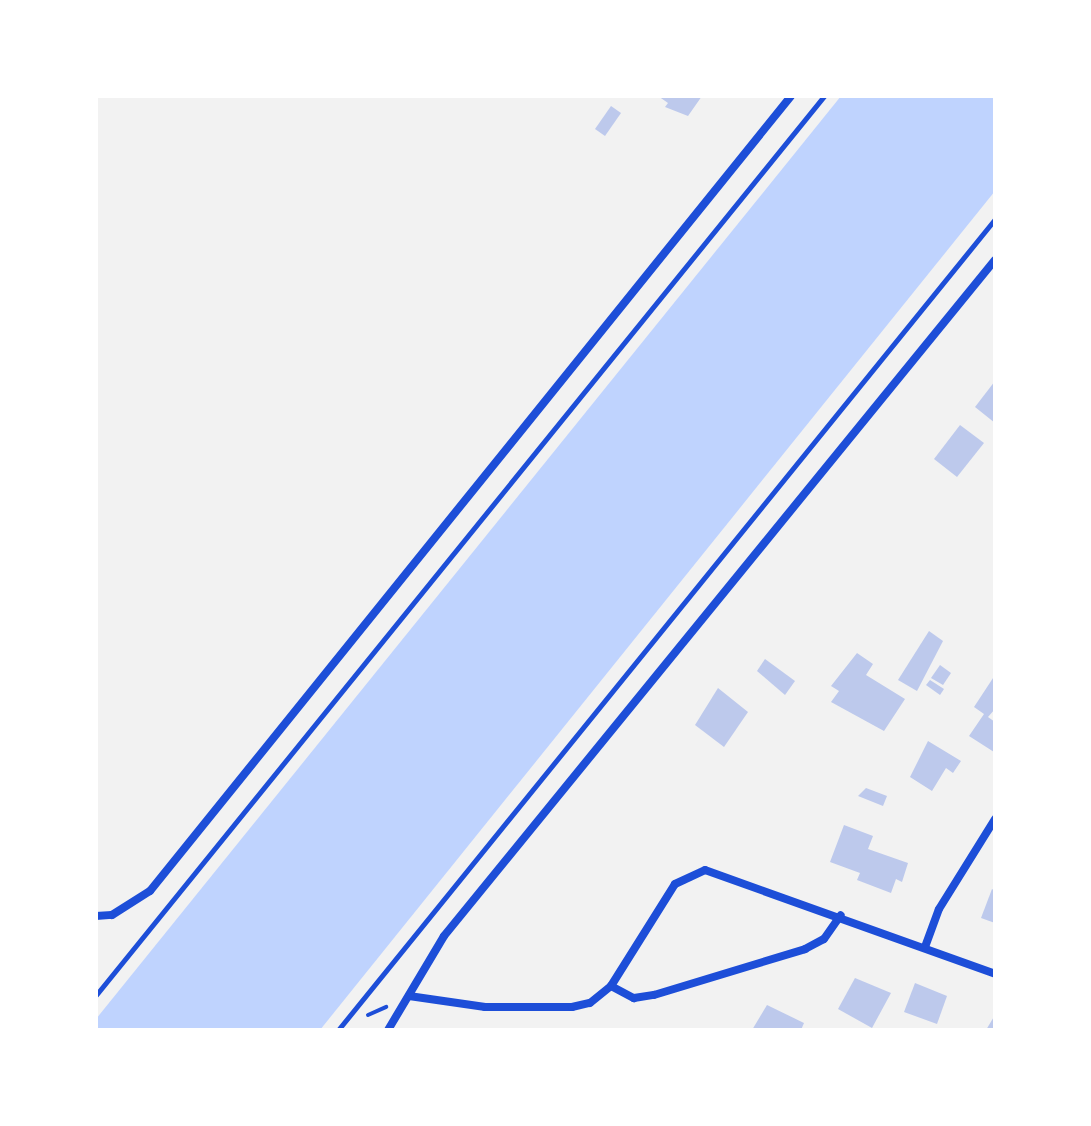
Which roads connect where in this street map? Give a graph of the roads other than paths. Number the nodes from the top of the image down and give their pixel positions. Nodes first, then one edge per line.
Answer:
1 (791, 96) edge
2 (824, 96) edge
3 (995, 219) edge
4 (995, 260) edge
5 (995, 819) edge
6 (841, 915) junction
7 (96, 916) edge
8 (925, 947) junction
9 (995, 974) edge
10 (611, 986) junction
11 (96, 995) edge
12 (409, 996) junction
13 (339, 1029) edge
14 (388, 1030) edge

1 - 7 street
2 - 11 lane
3 - 13 lane
4 - 12 street
5 - 8 street
6 - 8 street
6 - 10 street
6 - 10 street
8 - 9 street
10 - 12 street
12 - 14 street

